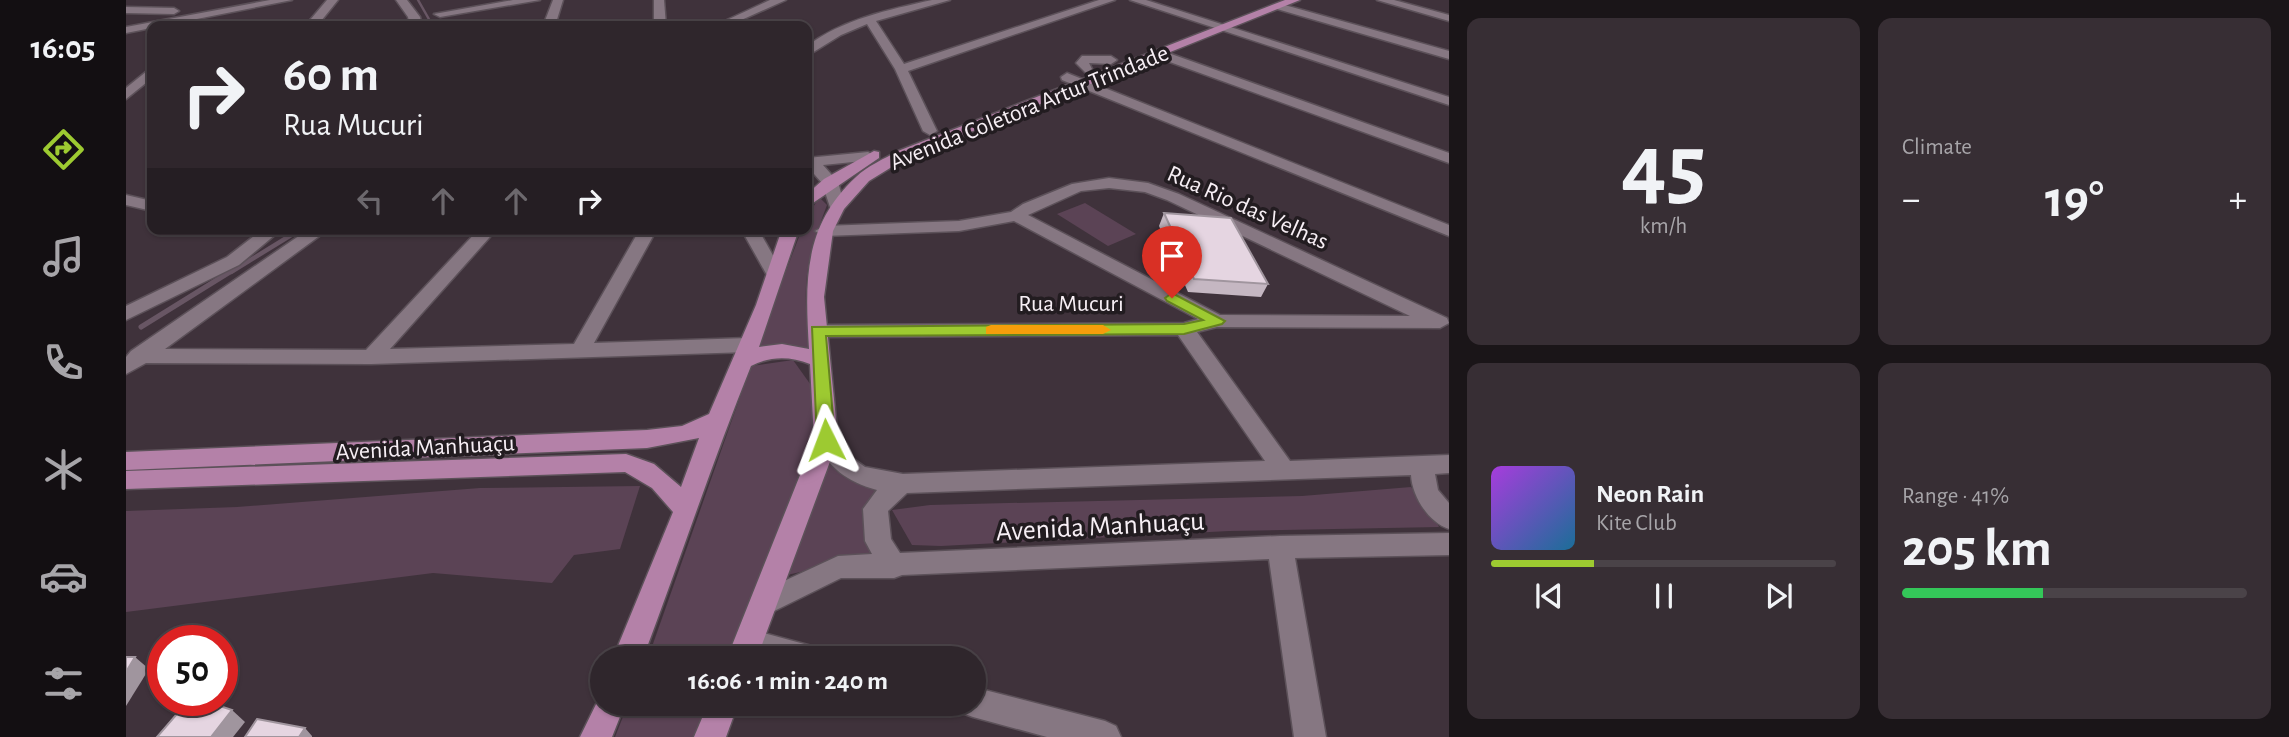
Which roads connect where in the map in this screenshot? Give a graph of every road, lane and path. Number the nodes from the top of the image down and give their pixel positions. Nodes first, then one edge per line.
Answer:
1 (288, 0) edge
2 (333, 0) edge
3 (401, 0) edge
4 (535, 0) edge
5 (558, 0) edge
6 (659, 0) edge
7 (781, 0) edge
8 (945, 0) edge
9 (1110, 0) edge
10 (1135, 0) edge
11 (1382, 0) edge
12 (1280, 2) edge
13 (760, 3) edge
14 (126, 10) edge
15 (218, 12) junction
16 (437, 16) edge
17 (1449, 18) edge
18 (870, 20) junction
19 (172, 21) edge
20 (208, 21) edge
21 (315, 21) edge
22 (415, 21) edge
23 (551, 21) edge
24 (660, 21) edge
25 (729, 21) edge
26 (1209, 23) junction
27 (147, 26) edge
28 (1226, 28) junction
29 (126, 30) edge
30 (812, 48) edge
31 (1160, 54) junction
32 (1449, 55) edge
33 (901, 69) junction
34 (147, 75) edge
35 (1086, 76) junction
36 (1067, 77) joint
37 (126, 94) edge
38 (1449, 101) edge
39 (930, 131) junction
40 (868, 158) junction
41 (1449, 158) edge
42 (812, 163) edge
43 (812, 165) edge
44 (830, 182) junction
45 (126, 191) edge
46 (147, 195) edge
47 (812, 198) edge
48 (126, 200) edge
49 (147, 205) edge
50 (147, 207) edge
51 (837, 207) junction
52 (126, 211) edge
53 (1016, 216) junction
54 (824, 231) junction
55 (1449, 231) edge
56 (266, 235) edge
57 (312, 235) edge
58 (483, 235) edge
59 (646, 235) edge
60 (752, 235) edge
61 (789, 235) edge
62 (774, 273) junction
63 (126, 314) edge
64 (1217, 321) junction
65 (1444, 322) edge
66 (1184, 329) junction
67 (818, 331) junction
68 (581, 349) junction
69 (746, 353) junction
70 (371, 357) junction
71 (132, 362) edge
72 (821, 362) junction
73 (721, 418) junction
74 (826, 440) junction
75 (126, 461) edge
76 (1424, 464) junction
77 (1449, 464) edge
78 (1284, 471) junction
79 (126, 480) edge
80 (903, 484) junction
81 (686, 510) junction
82 (1449, 519) edge
83 (1449, 544) edge
84 (1280, 547) junction
85 (894, 567) junction
86 (764, 604) junction
87 (634, 646) edge
88 (747, 646) edge
89 (986, 705) edge
90 (605, 716) edge
91 (718, 716) edge
92 (596, 737) edge
93 (710, 737) edge
94 (1105, 737) edge
95 (1310, 737) edge

1 - 15 street
2 - 21 street
3 - 22 street
4 - 16 street
5 - 23 street
6 - 24 street
7 - 13 street
8 - 18 street
9 - 33 street
10 - 26 street
11 - 17 street
12 - 26 main road, Avenida Coletora Artur Trindade
12 - 28 main road, Avenida Coletora Artur Trindade
12 - 32 street
13 - 25 street
14 - 15 street
15 - 19 street
15 - 20 street
18 - 30 street
18 - 33 street
26 - 28 street
26 - 35 main road, Avenida Coletora Artur Trindade
27 - 29 street
28 - 31 main road, Avenida Coletora Artur Trindade
28 - 38 street
31 - 35 main road, Avenida Coletora Artur Trindade
31 - 41 street
33 - 39 street
34 - 37 street
35 - 36 street
35 - 51 main road, Avenida Coletora Artur Trindade
35 - 55 street
36 - 39 main road, Avenida Coletora Artur Trindade
39 - 40 main road, Avenida Coletora Artur Trindade
40 - 42 street
40 - 44 main road, Avenida Coletora Artur Trindade
43 - 44 street
44 - 47 main road, Avenida Coletora Artur Trindade
44 - 51 street
45 - 46 street
48 - 49 street
50 - 52 street
51 - 54 main road, Avenida Coletora Artur Trindade
53 - 54 street, Rua Rio das Velhas
53 - 64 street
53 - 65 street, Rua Rio das Velhas
54 - 67 main road, Avenida Coletora Artur Trindade
56 - 63 street
57 - 71 street
58 - 70 street
59 - 68 street
60 - 62 street
61 - 62 main road
62 - 69 main road
64 - 65 street, Rua Mucuri
64 - 66 street, Rua Mucuri
66 - 67 street, Rua Mucuri
66 - 78 street
67 - 72 main road, Avenida Coletora Artur Trindade
68 - 69 street
68 - 70 street
69 - 72 main road
69 - 73 main road
70 - 71 street
72 - 74 main road, Avenida Coletora Artur Trindade
73 - 75 main road, Avenida Manhuaçu
73 - 81 main road
74 - 80 street, Avenida Manhuaçu
74 - 86 main road, Avenida Coletora Artur Trindade
76 - 77 street, Avenida Manhuaçu
76 - 78 street, Avenida Manhuaçu
76 - 82 street
78 - 80 street, Avenida Manhuaçu
79 - 81 main road, Avenida Manhuaçu
80 - 85 street
81 - 87 main road
83 - 84 street, Avenida Manhuaçu
84 - 85 street, Avenida Manhuaçu
84 - 95 street
85 - 86 street, Avenida Manhuaçu
86 - 88 main road, Avenida Coletora Artur Trindade
89 - 94 street
90 - 92 main road
91 - 93 main road

